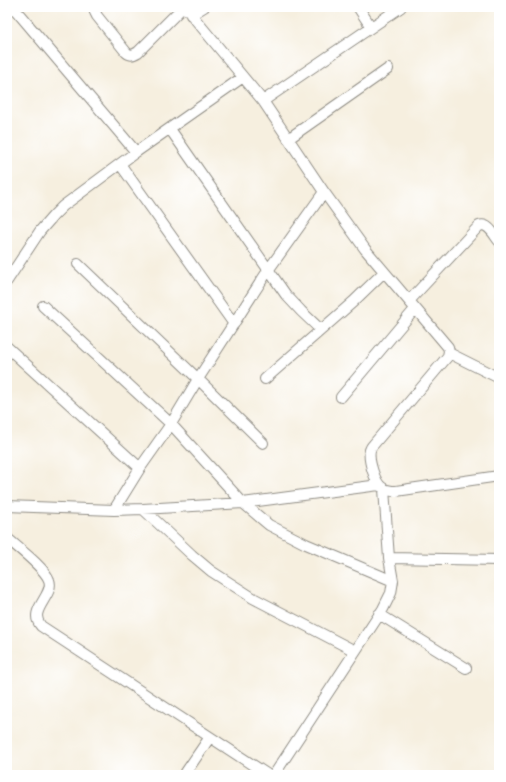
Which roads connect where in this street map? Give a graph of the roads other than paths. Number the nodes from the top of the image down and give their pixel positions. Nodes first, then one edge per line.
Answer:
1 (13, 7) edge
2 (97, 7) edge
3 (204, 7) edge
4 (358, 7) edge
5 (401, 7) edge
6 (186, 10) edge
7 (371, 27) junction
8 (388, 69) dead end
9 (243, 77) junction
10 (263, 101) junction
11 (170, 129) junction
12 (288, 139) junction
13 (136, 152) junction
14 (120, 164) junction
15 (324, 192) junction
16 (499, 241) edge
17 (78, 264) dead end
18 (269, 269) junction
19 (384, 272) junction
20 (7, 281) edge
21 (412, 305) junction
22 (43, 306) dead end
23 (234, 324) junction
24 (321, 330) junction
25 (7, 347) edge
26 (449, 353) junction
27 (499, 378) edge
28 (198, 379) junction
29 (265, 379) dead end
30 (341, 397) dead end
31 (171, 424) junction
32 (263, 443) dead end
33 (140, 468) junction
34 (499, 476) edge
35 (381, 487) junction
36 (243, 503) junction
37 (7, 506) edge
38 (144, 509) junction
39 (114, 510) junction
40 (7, 538) edge
41 (389, 558) junction
42 (499, 560) edge
43 (393, 580) junction
44 (379, 614) junction
45 (355, 651) junction
46 (466, 668) dead end
47 (210, 737) junction
48 (184, 775) edge
49 (268, 775) edge
50 (274, 775) edge

1 - 13 street
2 - 6 street
3 - 6 street
4 - 7 street
5 - 7 street
6 - 9 street
7 - 10 street
8 - 12 street
9 - 10 street
9 - 11 street
10 - 12 street
11 - 13 street
11 - 18 street
12 - 15 street
13 - 14 street
14 - 20 street
14 - 23 street
15 - 18 street
15 - 19 street
16 - 21 street
17 - 28 street
18 - 23 street
18 - 24 street
19 - 21 street
19 - 24 street
21 - 26 street
21 - 30 street
22 - 31 street
23 - 28 street
24 - 29 street
25 - 33 street
26 - 27 street
26 - 35 street
28 - 31 street
28 - 32 street
31 - 33 street
31 - 36 street
33 - 39 street
34 - 35 street
35 - 36 street
35 - 41 street
36 - 38 street
36 - 43 street
37 - 39 street
38 - 39 street
38 - 45 street
40 - 47 street
41 - 42 street
41 - 43 street
43 - 44 street
44 - 45 street
44 - 46 street
45 - 50 street
47 - 48 street
47 - 49 street

